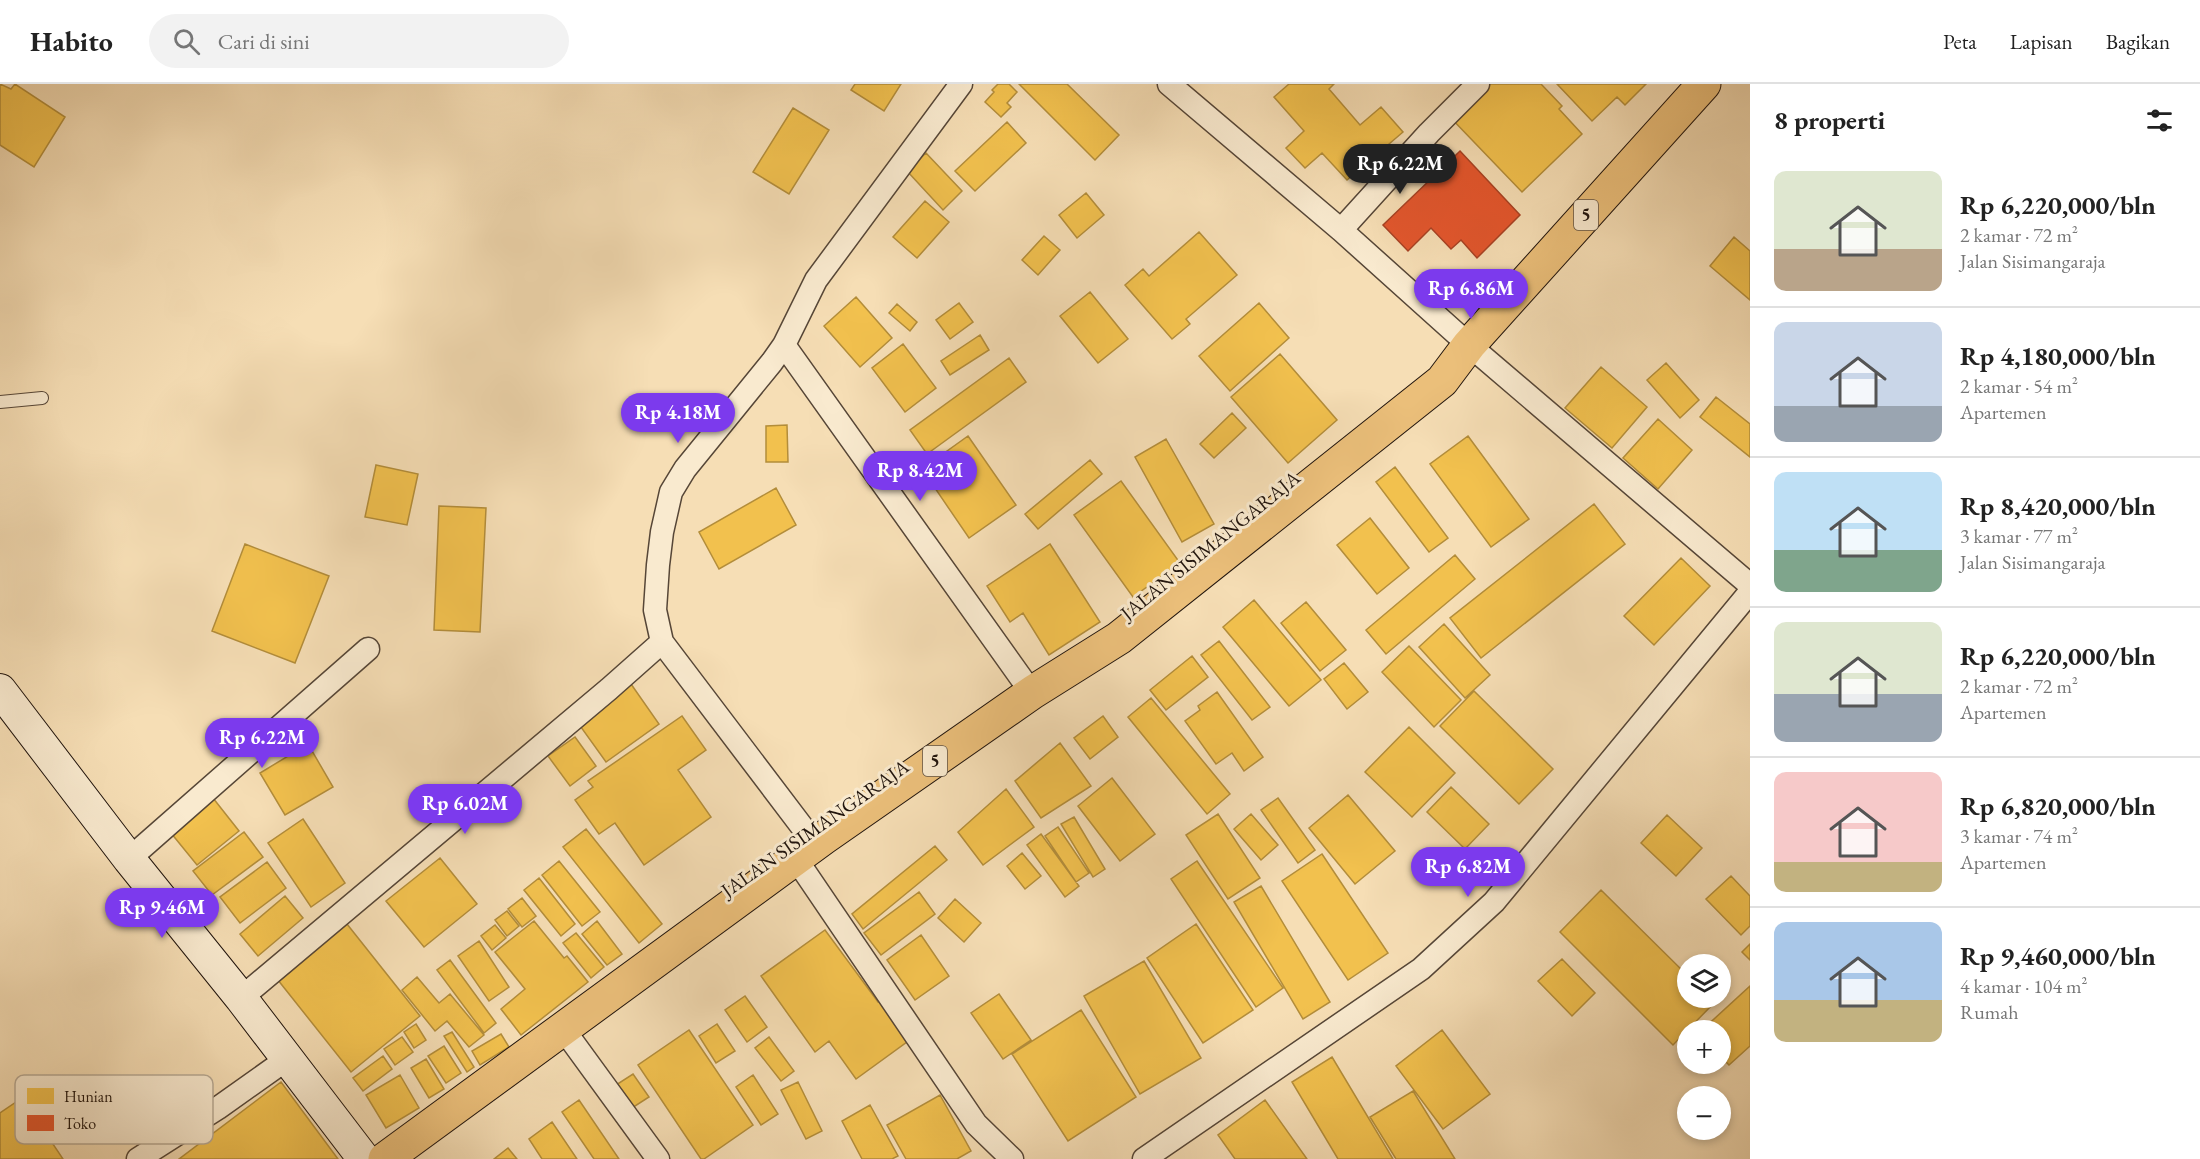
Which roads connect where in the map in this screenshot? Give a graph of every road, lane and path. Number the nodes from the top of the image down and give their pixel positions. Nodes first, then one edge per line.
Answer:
1 (961, 84) edge
2 (1169, 84) edge
3 (1478, 84) edge
4 (1704, 84) edge
5 (1341, 230) junction
6 (784, 345) junction
7 (1469, 345) junction
8 (42, 398) dead end
9 (0, 402) edge
10 (1750, 585) edge
11 (1750, 592) edge
12 (662, 642) junction
13 (368, 649) dead end
14 (1024, 682) junction
15 (0, 690) edge
16 (801, 845) junction
17 (129, 859) junction
18 (241, 998) junction
19 (564, 1030) junction
20 (287, 1059) junction
21 (213, 1111) edge
22 (162, 1144) edge
23 (138, 1159) edge
24 (368, 1159) edge
25 (658, 1159) edge
26 (1012, 1159) edge
27 (1144, 1159) edge

1 - 6 street
2 - 5 street
3 - 5 street
4 - 7 highway, JALAN SISIMANGARAJA / 5
5 - 7 street
6 - 12 street
6 - 14 street
7 - 10 street
7 - 14 highway, JALAN SISIMANGARAJA / 5
7 - 16 highway, JALAN SISIMANGARAJA / 5
8 - 9 lane
11 - 27 street
12 - 16 street
12 - 18 street
13 - 17 street
14 - 16 highway, JALAN SISIMANGARAJA / 5
15 - 17 street
16 - 19 highway, JALAN SISIMANGARAJA / 5
16 - 24 highway, JALAN SISIMANGARAJA / 5
16 - 26 street
17 - 18 street
18 - 20 street
19 - 24 highway, JALAN SISIMANGARAJA / 5
19 - 25 street
20 - 21 street
20 - 24 street
22 - 23 street

